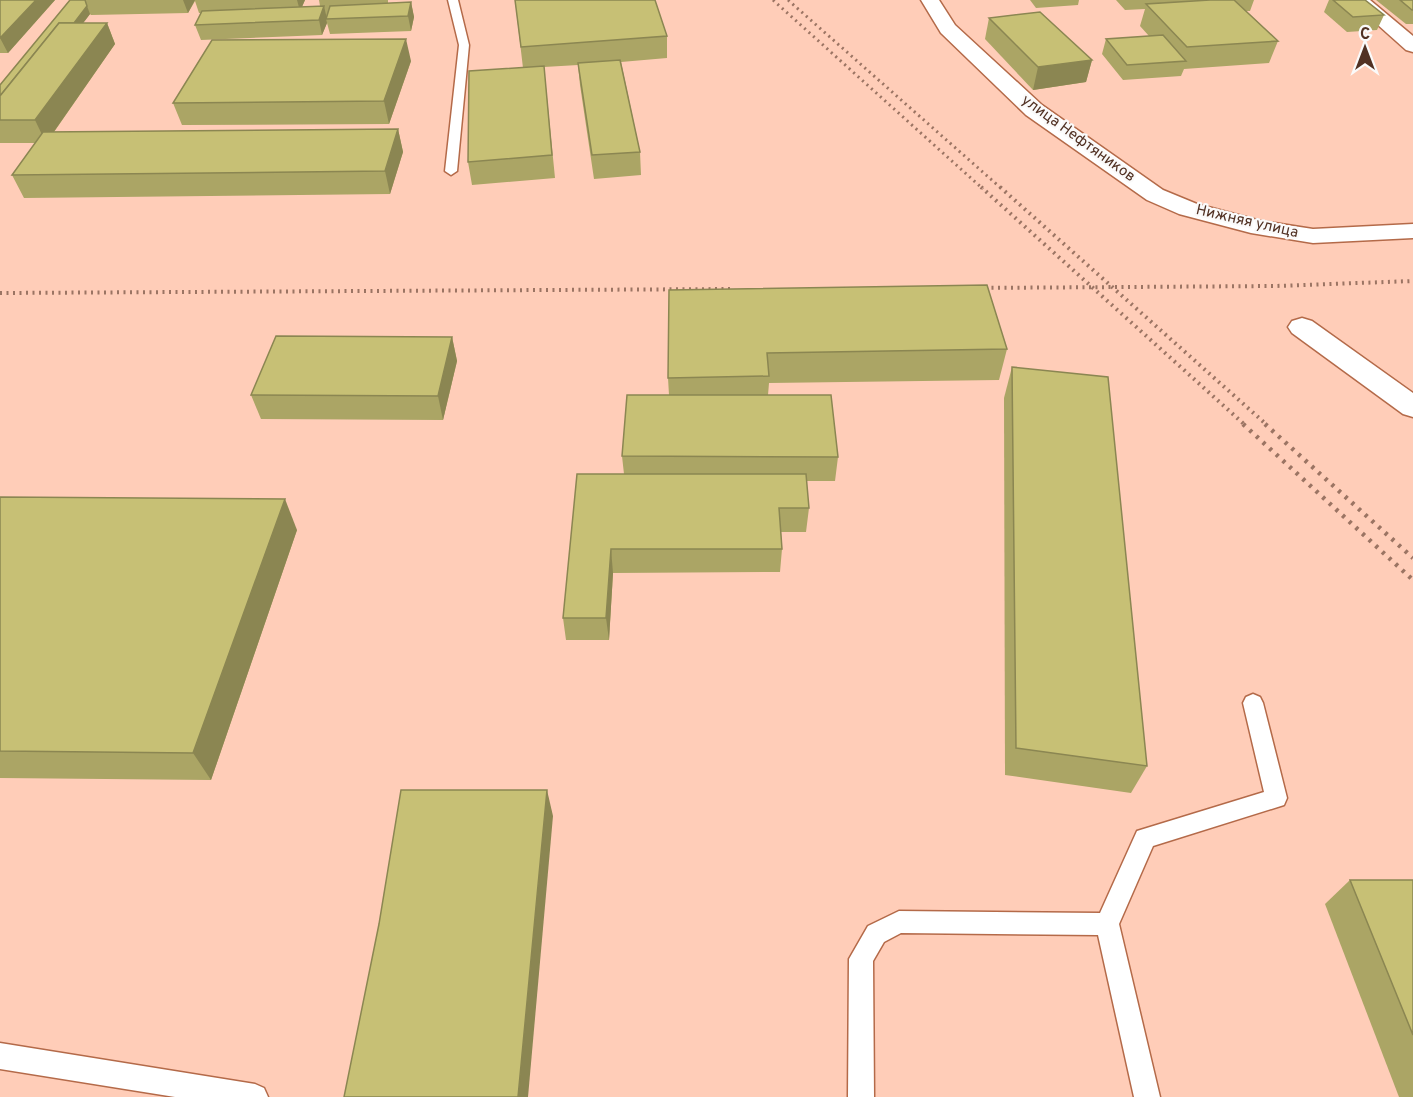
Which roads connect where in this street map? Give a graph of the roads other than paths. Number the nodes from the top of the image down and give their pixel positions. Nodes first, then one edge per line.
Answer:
1 (453, 0) edge
2 (930, 0) edge
3 (1359, 0) edge
4 (1413, 46) edge
5 (451, 171) dead end
6 (1155, 195) joint
7 (1413, 231) edge
8 (1302, 327) dead end
9 (1413, 407) edge
10 (1253, 703) dead end
11 (1107, 924) junction
12 (0, 1056) edge
13 (255, 1097) edge
14 (861, 1097) edge
15 (1147, 1097) edge

1 - 5 lane
2 - 6 street, улица Нефтяников
3 - 4 street
6 - 7 street, Нижняя улица
8 - 9 street
10 - 11 lane
11 - 14 lane
11 - 15 lane
12 - 13 lane

